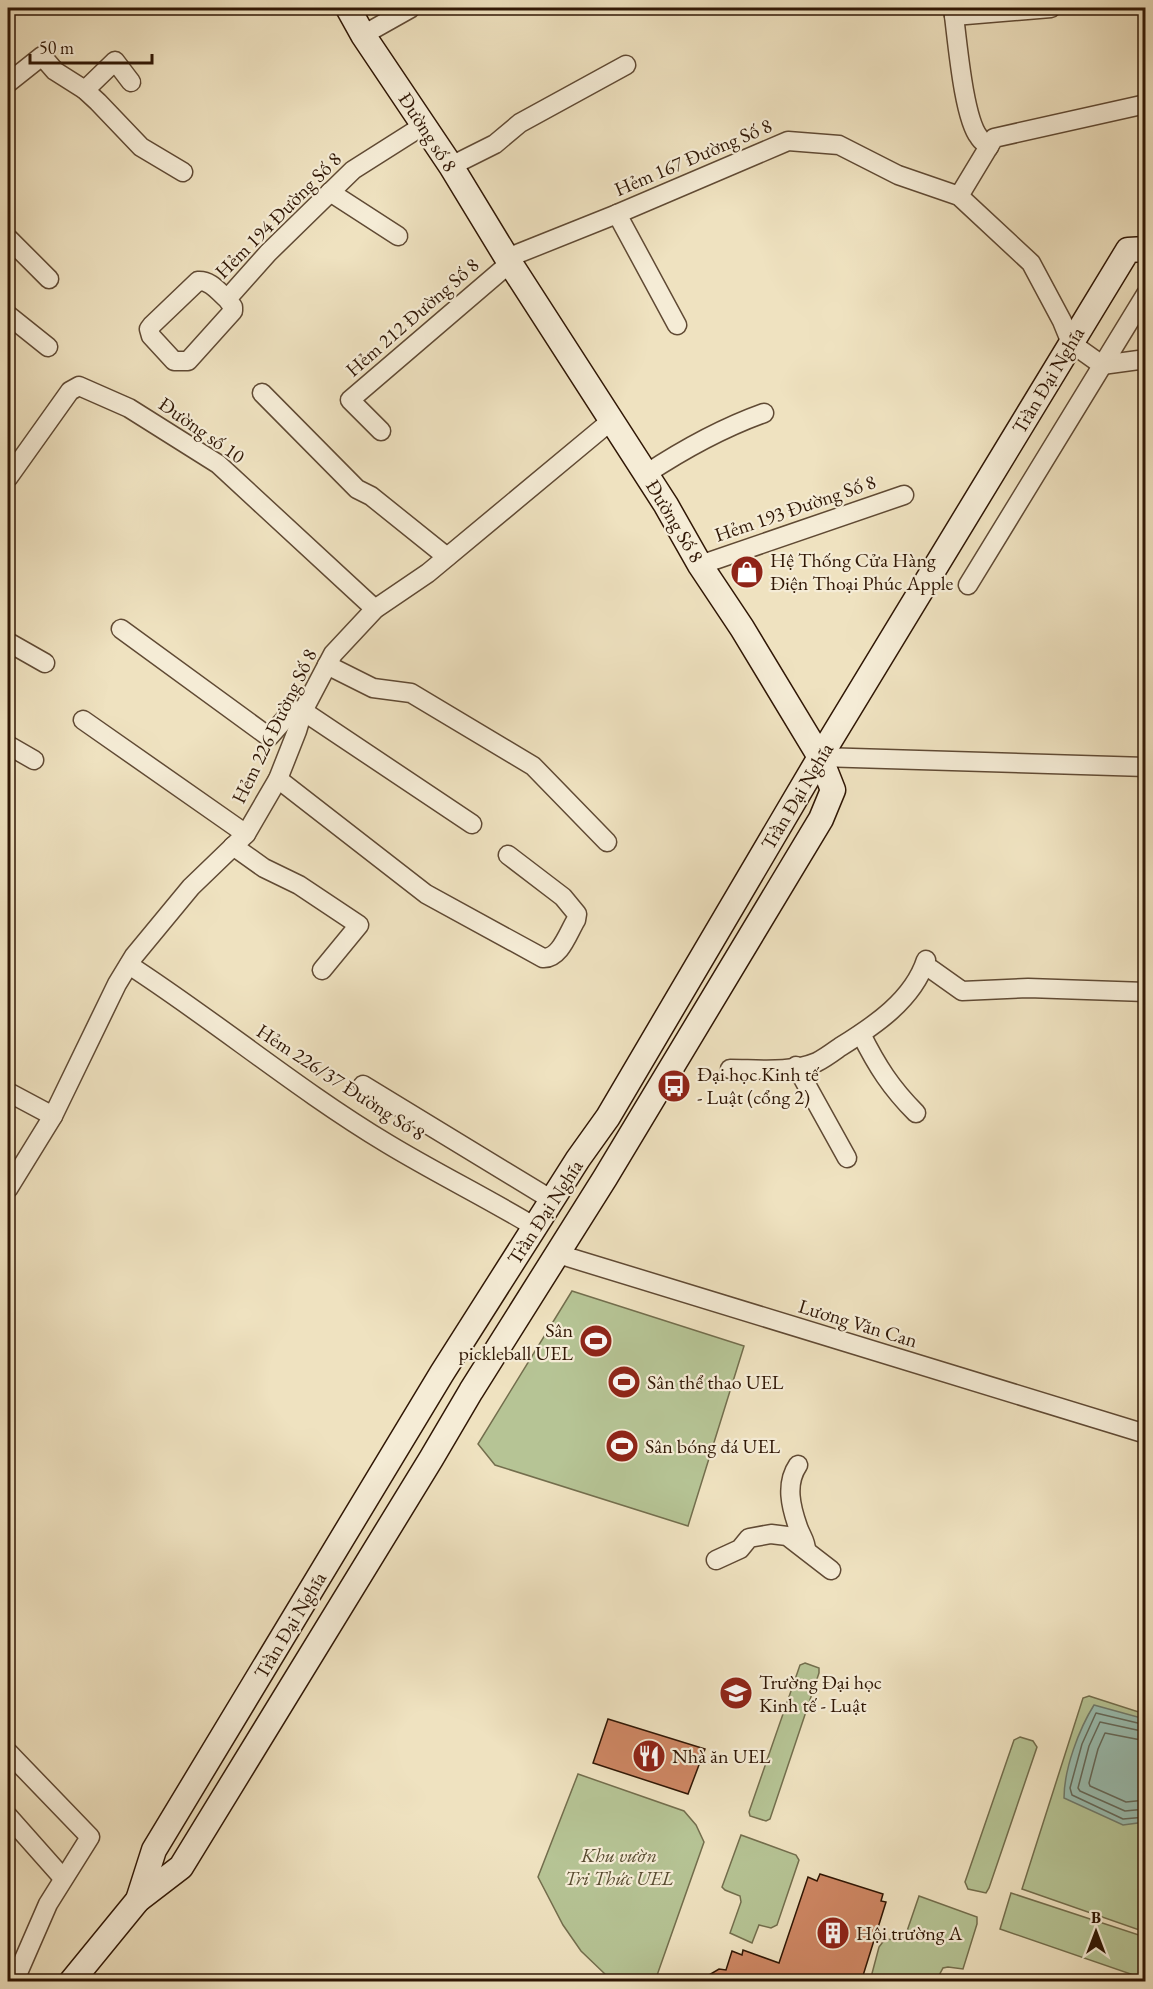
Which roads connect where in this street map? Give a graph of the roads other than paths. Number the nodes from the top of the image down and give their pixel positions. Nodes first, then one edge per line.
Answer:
1 (348, 8) edge
2 (411, 8) edge
3 (1051, 8) edge
4 (953, 12) edge
5 (363, 35) junction
6 (626, 65) dead end
7 (132, 82) dead end
8 (8, 83) edge
9 (84, 90) junction
10 (1146, 104) edge
11 (424, 124) junction
12 (989, 147) junction
13 (451, 166) junction
14 (183, 172) dead end
15 (330, 192) junction
16 (959, 196) junction
17 (617, 214) junction
18 (398, 236) dead end
19 (8, 238) edge
20 (1146, 249) edge
21 (508, 260) junction
22 (50, 279) dead end
23 (1146, 294) edge
24 (226, 299) junction
25 (8, 315) edge
26 (677, 325) dead end
27 (1071, 343) junction
28 (48, 347) dead end
29 (1146, 358) edge
30 (1102, 365) junction
31 (262, 393) dead end
32 (764, 413) dead end
33 (612, 420) junction
34 (381, 431) dead end
35 (11, 465) edge
36 (646, 474) junction
37 (904, 495) dead end
38 (447, 557) junction
39 (700, 565) junction
40 (968, 585) dead end
41 (375, 609) junction
42 (121, 628) dead end
43 (8, 642) edge
44 (45, 663) dead end
45 (327, 665) junction
46 (303, 711) junction
47 (83, 720) dead end
48 (8, 745) edge
49 (820, 757) junction
50 (34, 760) dead end
51 (1146, 767) edge
52 (278, 779) junction
53 (833, 790) joint
54 (472, 824) dead end
55 (240, 840) junction
56 (607, 842) dead end
57 (508, 855) dead end
58 (129, 965) junction
59 (322, 970) dead end
60 (1146, 992) edge
61 (861, 1034) junction
62 (796, 1066) junction
63 (729, 1069) dead end
64 (363, 1084) dead end
65 (8, 1092) edge
66 (916, 1113) dead end
67 (53, 1116) junction
68 (595, 1137) junction
69 (619, 1154) junction
70 (847, 1158) dead end
71 (8, 1189) edge
72 (552, 1200) junction
73 (535, 1227) junction
74 (558, 1254) junction
75 (1146, 1434) edge
76 (798, 1465) dead end
77 (806, 1550) junction
78 (716, 1560) dead end
79 (831, 1570) dead end
80 (8, 1752) edge
81 (8, 1816) edge
82 (154, 1850) junction
83 (181, 1867) junction
84 (63, 1878) junction
85 (138, 1900) junction
86 (14, 1982) edge
87 (71, 1982) edge

1 - 5 street, Đường số 8
2 - 5 street
3 - 4 street
4 - 12 street
5 - 11 street, Đường số 8
6 - 13 street
7 - 9 street
8 - 9 street
9 - 14 street
10 - 12 street
11 - 13 street, Đường số 8
11 - 15 street, Hẻm 194 Đường Số 8
12 - 16 street
13 - 21 street, Đường số 8
15 - 18 street
15 - 24 street, Hẻm 194 Đường Số 8
16 - 17 street, Hẻm 167 Đường Số 8
16 - 27 street, Hẻm 167 Đường Số 8
17 - 21 street, Hẻm 167 Đường Số 8
17 - 26 street
19 - 22 street
20 - 27 street, Trần Đại Nghĩa
21 - 33 street, Đường Số 8
21 - 34 street, Hẻm 212 Đường Số 8
23 - 30 street
24 - 24 street, Hẻm 194 Đường Số 8
25 - 28 street
27 - 30 street
27 - 49 street, Trần Đại Nghĩa
29 - 30 street
30 - 40 street
31 - 38 street
32 - 36 street
33 - 36 street, Đường Số 8
33 - 38 street, Hẻm 226 Đường Số 8
35 - 41 street, Đường số 10
36 - 39 street, Đường Số 8
37 - 39 street, Hẻm 193 Đường Số 8
38 - 41 street, Hẻm 226 Đường Số 8
39 - 49 street, Đường Số 8
41 - 45 street, Hẻm 226 Đường Số 8
42 - 46 street
43 - 44 street
45 - 46 street, Hẻm 226 Đường Số 8
45 - 56 street
46 - 52 street, Hẻm 226 Đường Số 8
46 - 54 street
47 - 55 street
48 - 50 street
49 - 51 street
49 - 53 street, Đường Số 8
49 - 68 street, Trần Đại Nghĩa
52 - 55 street, Hẻm 226 Đường Số 8
52 - 57 street
53 - 69 street, Trần Đại Nghĩa
55 - 58 street, Hẻm 226 Đường Số 8
55 - 59 street
58 - 67 street, Hẻm 226 Đường Số 8
58 - 73 street, Hẻm 226/37 Đường Số 8
60 - 61 street
61 - 62 street
61 - 66 street
62 - 63 street
62 - 70 street
64 - 72 street
65 - 67 street
67 - 71 street, Hẻm 226 Đường Số 8
68 - 69 street
68 - 72 street, Trần Đại Nghĩa
69 - 74 street, Trần Đại Nghĩa
72 - 73 street, Trần Đại Nghĩa
73 - 82 street, Trần Đại Nghĩa
74 - 75 street, Lương Văn Can
74 - 83 street, Trần Đại Nghĩa
76 - 77 street
77 - 78 street
77 - 79 street
80 - 84 street
81 - 84 street
82 - 83 street
82 - 85 street, Trần Đại Nghĩa
83 - 85 street, Trần Đại Nghĩa
84 - 86 street
85 - 87 street

